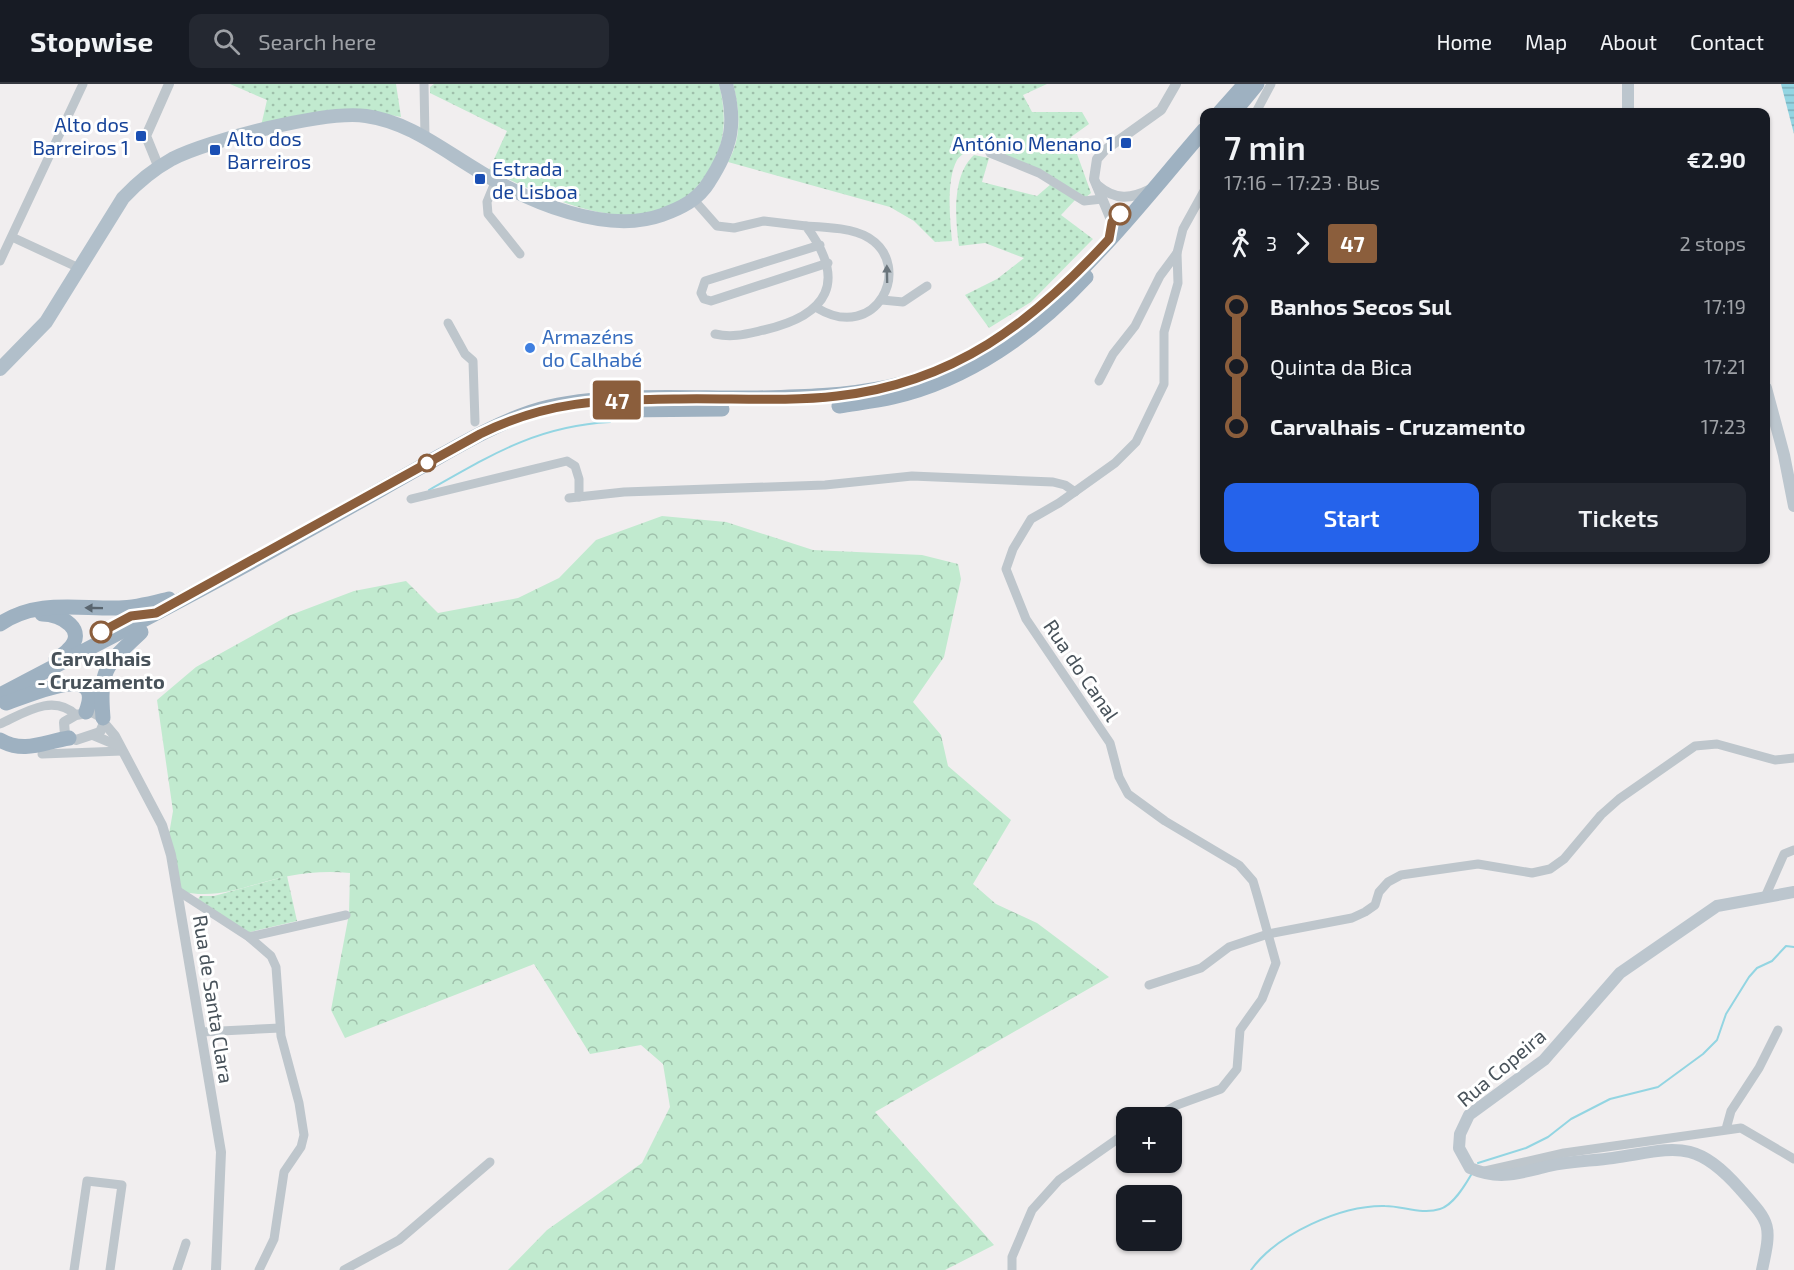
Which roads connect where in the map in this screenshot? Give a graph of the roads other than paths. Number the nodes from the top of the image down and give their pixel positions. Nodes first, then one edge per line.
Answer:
1 (83, 84) edge
2 (169, 84) edge
3 (424, 84) edge
4 (726, 84) edge
5 (1176, 84) edge
6 (1245, 84) edge
7 (1257, 84) edge
8 (1271, 84) edge
9 (1628, 84) edge
10 (1224, 108) edge
11 (1239, 108) edge
12 (1258, 108) edge
13 (1628, 108) edge
14 (1200, 135) edge
15 (425, 138) junction
16 (1200, 150) edge
17 (990, 153) dead end
18 (159, 168) junction
19 (496, 180) junction
20 (1097, 185) junction
21 (1154, 188) junction
22 (1200, 198) edge
23 (694, 200) junction
24 (1102, 200) junction
25 (806, 226) junction
26 (12, 237) junction
27 (1109, 239) junction
28 (820, 245) junction
29 (1177, 253) junction
30 (520, 254) dead end
31 (0, 261) edge
32 (828, 263) junction
33 (79, 268) junction
34 (927, 286) dead end
35 (882, 300) junction
36 (817, 308) junction
37 (448, 323) dead end
38 (715, 334) dead end
39 (0, 369) edge
40 (1099, 381) dead end
41 (1770, 403) edge
42 (475, 422) dead end
43 (1075, 492) junction
44 (411, 499) dead end
45 (1794, 506) edge
46 (193, 592) junction
47 (0, 624) edge
48 (141, 632) junction
49 (0, 634) edge
50 (43, 672) junction
51 (2, 702) edge
52 (51, 705) junction
53 (81, 714) junction
54 (104, 720) junction
55 (0, 724) edge
56 (65, 729) junction
57 (0, 731) edge
58 (95, 736) junction
59 (0, 740) edge
60 (121, 748) junction
61 (42, 754) dead end
62 (1794, 758) edge
63 (1794, 850) edge
64 (178, 891) junction
65 (1794, 892) edge
66 (1765, 897) junction
67 (346, 915) dead end
68 (1268, 934) junction
69 (249, 937) junction
70 (1149, 985) dead end
71 (280, 1028) junction
72 (1778, 1030) dead end
73 (201, 1032) junction
74 (1173, 1107) edge
75 (1726, 1129) junction
76 (1116, 1140) edge
77 (1794, 1159) edge
78 (490, 1162) dead end
79 (1480, 1172) junction
80 (186, 1243) dead end
81 (74, 1270) edge
82 (110, 1270) edge
83 (177, 1270) edge
84 (216, 1270) edge
85 (259, 1270) edge
86 (344, 1270) edge
87 (1012, 1270) edge
88 (1762, 1270) edge

1 - 26 street
2 - 18 street
3 - 15 street
4 - 23 main road
5 - 20 street
6 - 10 highway
7 - 11 highway
8 - 12 street
9 - 13 main road
14 - 21 highway
15 - 18 main road
15 - 19 main road
16 - 48 highway
17 - 24 street
18 - 33 main road
19 - 23 main road
19 - 30 street
20 - 21 street
20 - 24 street
21 - 27 highway
22 - 29 street, Rua do Canal
23 - 25 street
24 - 27 street
25 - 28 street
35 -> 25 street
26 - 31 street
26 - 33 street
27 - 46 highway
28 - 32 street
28 - 32 street
29 - 40 street
29 - 43 street, Rua do Canal
32 - 36 street
33 - 39 main road
34 - 35 street
35 - 36 street
36 - 38 street
37 - 42 street
41 - 45 main road
43 - 44 street
43 - 68 street, Rua do Canal
46 -> 47 highway
46 - 50 highway
48 - 51 highway
48 - 54 highway
49 - 50 highway
50 - 51 highway
51 - 53 highway
52 - 53 street
52 - 55 street
52 - 56 street
53 - 54 street
53 - 56 street
54 - 58 street
54 - 60 street, Rua de Santa Clara
56 - 57 highway
56 - 58 street
56 - 59 highway
58 - 60 street
60 - 61 street
60 - 64 street, Rua de Santa Clara
62 - 68 street
63 - 66 street
64 - 69 street
64 - 73 street, Rua de Santa Clara
65 - 66 main road, Rua Copeira
66 - 79 main road, Rua Copeira
67 - 69 street
68 - 70 street
68 - 74 street, Rua do Canal
69 - 71 street
71 - 73 street
71 - 85 street
72 - 75 street
73 - 84 street, Rua de Santa Clara
75 - 77 street
75 - 79 street
76 - 87 street
78 - 86 street
79 - 88 main road
80 - 83 street
81 - 82 street

